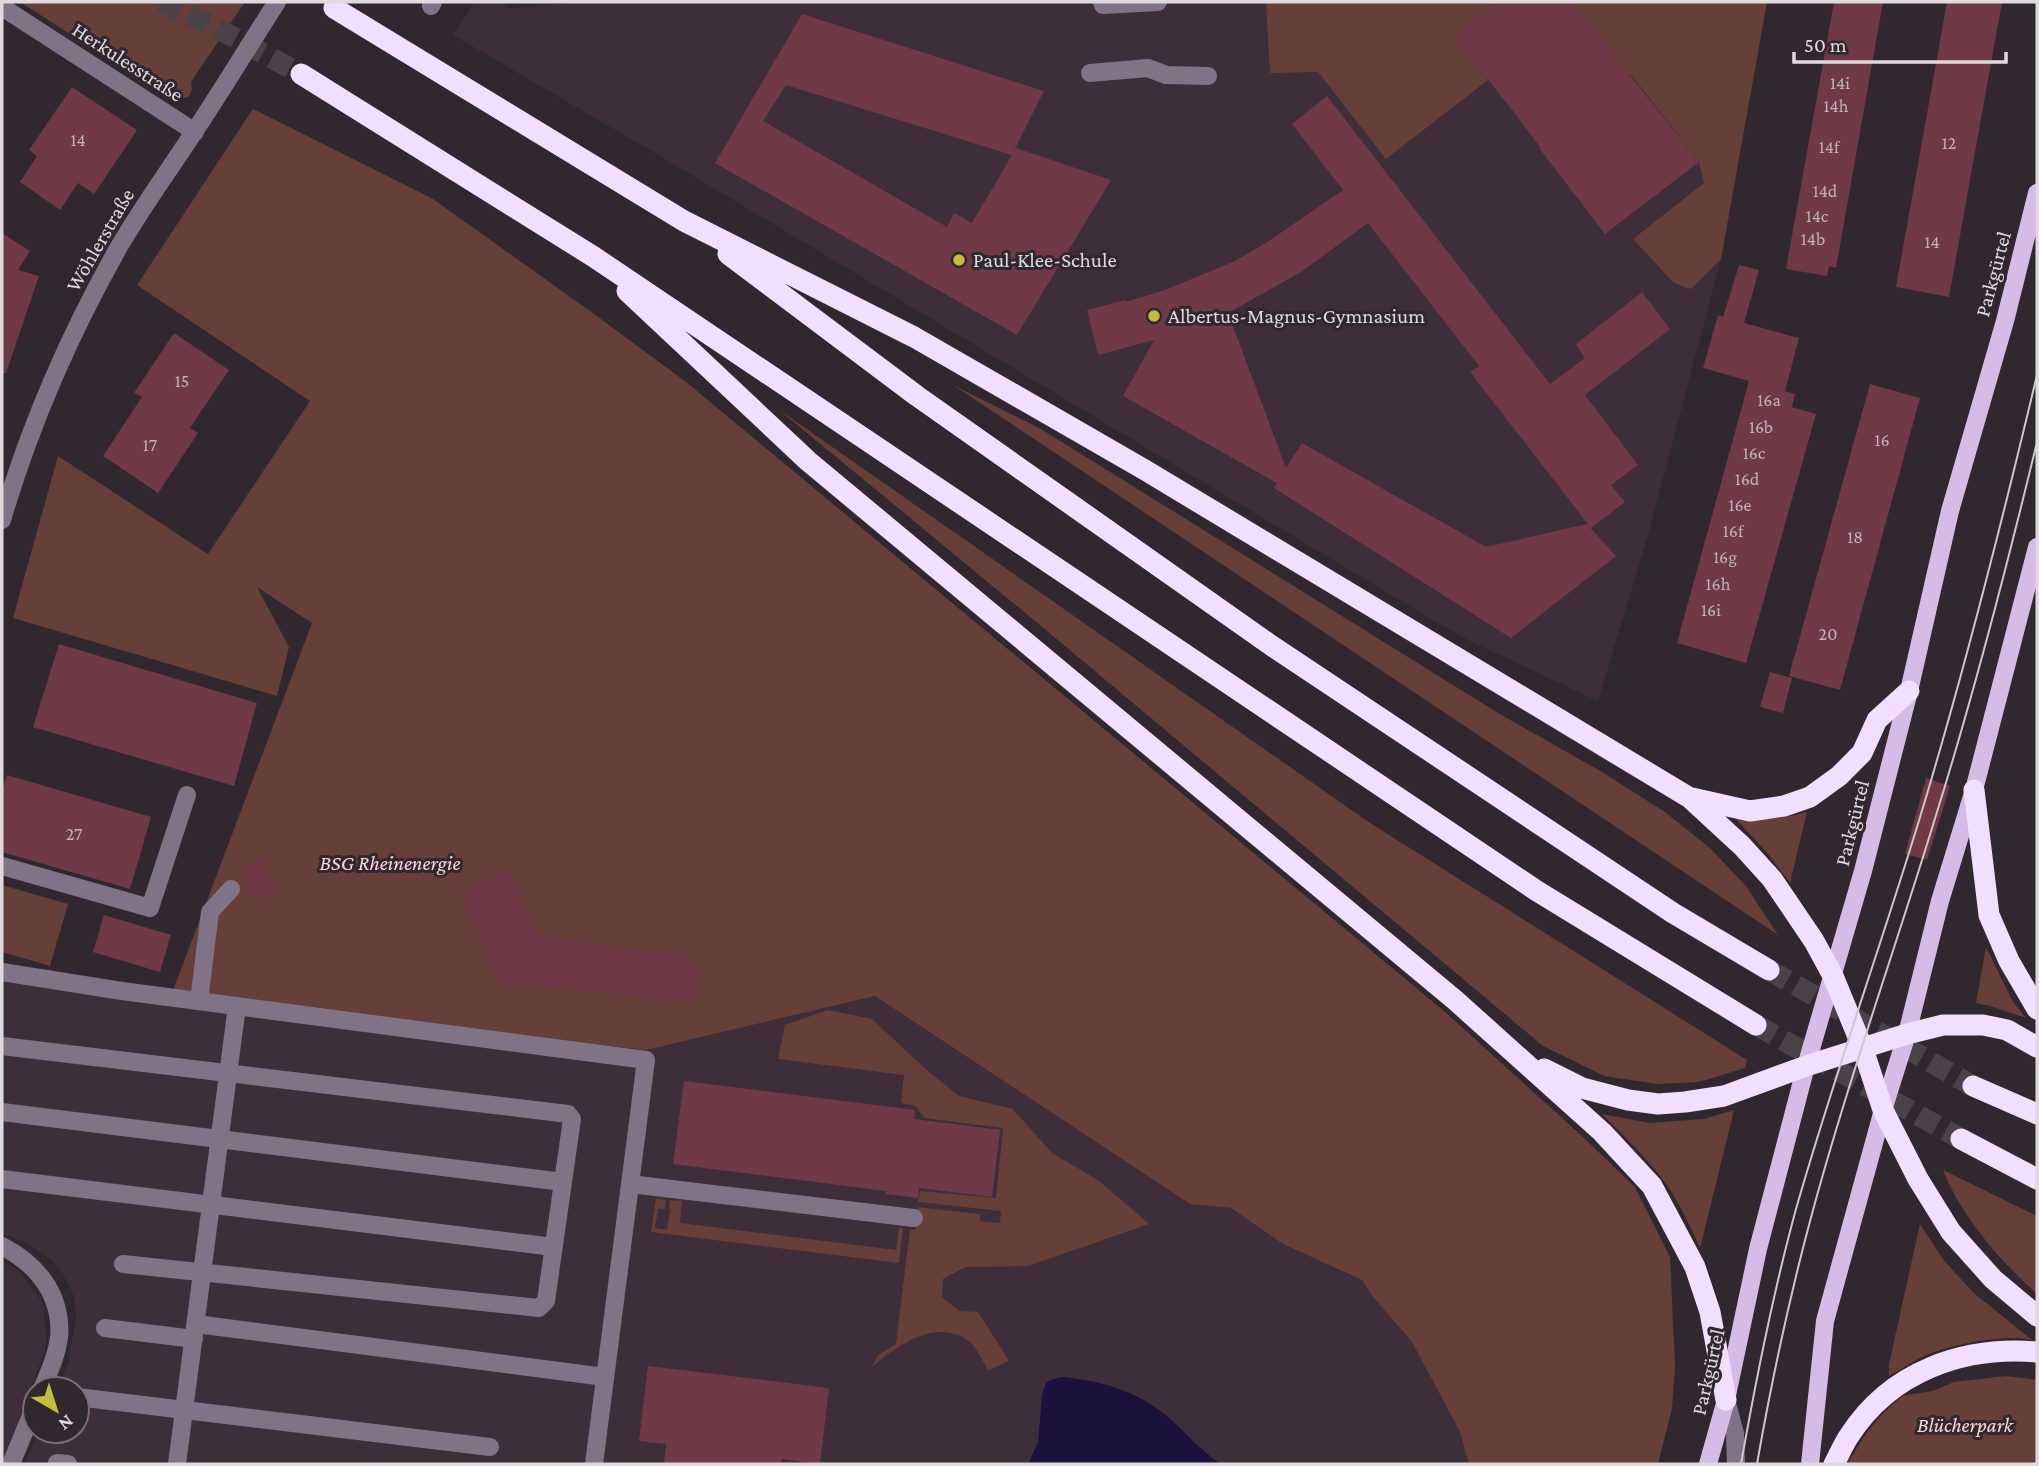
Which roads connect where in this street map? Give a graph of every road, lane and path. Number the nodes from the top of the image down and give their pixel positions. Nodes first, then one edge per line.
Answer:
1 (277, 2) edge
2 (1102, 2) edge
3 (1158, 2) edge
4 (2, 7) edge
5 (334, 8) dead end
6 (1090, 73) dead end
7 (301, 74) tunnel mouth
8 (1208, 76) dead end
9 (195, 132) junction
10 (2037, 192) edge
11 (684, 221) junction
12 (594, 257) junction
13 (2, 520) edge
14 (2037, 547) edge
15 (1909, 691) junction
16 (1974, 790) junction
17 (187, 795) dead end
18 (1690, 797) junction
19 (2, 866) edge
20 (231, 888) dead end
21 (1769, 970) tunnel mouth
22 (2, 972) edge
23 (1833, 976) junction
24 (199, 1001) junction
25 (237, 1006) junction
26 (2037, 1009) edge
27 (1755, 1025) tunnel mouth
28 (1907, 1034) junction
29 (2, 1046) edge
30 (2037, 1047) edge
31 (1863, 1049) junction
32 (1517, 1056) junction
33 (1806, 1066) junction
34 (228, 1072) junction
35 (1973, 1086) tunnel mouth
36 (1883, 1110) junction
37 (2, 1112) edge
38 (2037, 1114) edge
39 (220, 1138) junction
40 (1961, 1139) tunnel mouth
41 (2, 1179) edge
42 (2037, 1179) edge
43 (563, 1182) junction
44 (630, 1184) junction
45 (211, 1205) junction
46 (914, 1218) dead end
47 (2, 1246) edge
48 (554, 1247) junction
49 (123, 1264) dead end
50 (202, 1273) junction
51 (2037, 1316) edge
52 (105, 1328) dead end
53 (195, 1332) junction
54 (2037, 1352) edge
55 (48, 1375) edge
56 (606, 1377) junction
57 (91, 1399) edge
58 (1726, 1400) junction
59 (184, 1409) junction
60 (21, 1441) edge
61 (490, 1447) dead end
62 (12, 1464) edge
63 (177, 1464) edge
64 (594, 1464) edge
65 (1708, 1464) edge
66 (1736, 1464) edge
67 (1810, 1464) edge
68 (1834, 1464) edge

1 - 9 street, Wöhlerstraße
2 - 3 street
4 - 9 street, Herkulesstraße
5 - 11 highway
6 - 8 street
7 - 12 highway
9 - 13 street, Wöhlerstraße
10 - 15 main road, Parkgürtel
11 - 18 highway
11 - 21 highway
12 - 27 highway
12 - 32 highway
14 - 16 main road
15 - 18 highway
15 - 23 main road, Parkgürtel
16 - 26 highway
16 - 28 main road
17 - 19 street
18 - 23 highway
20 - 24 street
22 - 24 street
23 - 31 highway
23 - 33 main road, Parkgürtel
24 - 25 street
25 - 34 street
25 - 44 street
28 - 30 highway
28 - 31 highway
28 - 36 main road
29 - 34 street
31 - 33 highway
31 - 36 highway
32 - 33 highway
32 - 58 highway
33 - 58 main road, Parkgürtel
34 - 39 street
34 - 43 street
35 - 38 highway
36 - 51 highway
36 - 67 main road
37 - 39 street
39 - 43 street
39 - 45 street
40 - 42 highway
41 - 45 street
43 - 48 street
44 - 46 street
44 - 56 street
45 - 48 street
45 - 50 street
47 - 55 street
48 - 50 street
49 - 50 street
50 - 53 street
52 - 53 street
53 - 56 street
53 - 59 street
54 - 68 highway
56 - 64 street
57 - 59 street
58 - 65 main road, Parkgürtel
58 - 66 street
59 - 61 street
59 - 63 street
60 - 62 street

